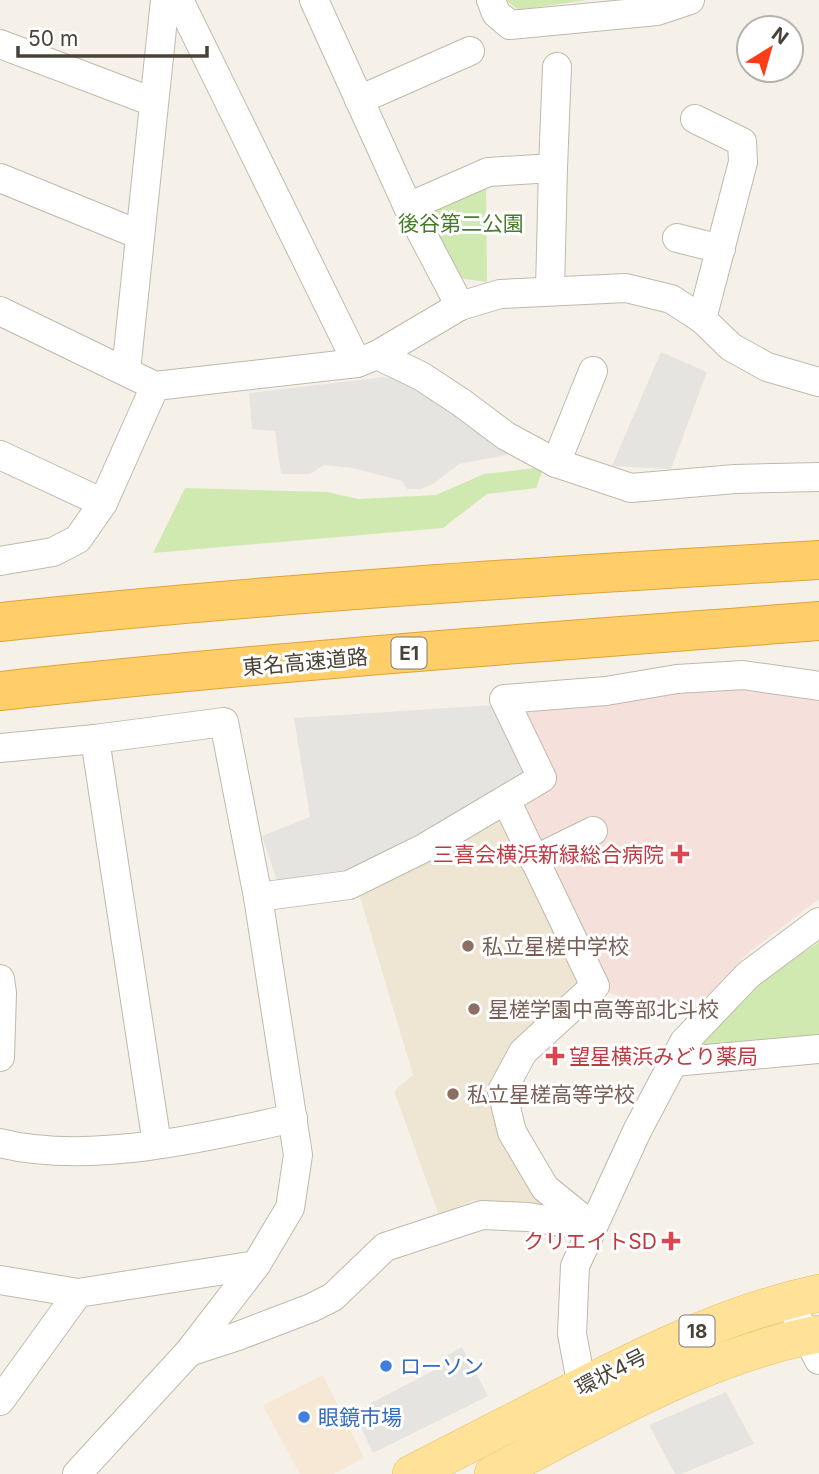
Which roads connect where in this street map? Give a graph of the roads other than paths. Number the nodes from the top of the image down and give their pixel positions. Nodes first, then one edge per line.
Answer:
1 (165, 0) edge
2 (179, 0) edge
3 (314, 0) edge
4 (491, 0) edge
5 (690, 0) edge
6 (0, 44) edge
7 (470, 51) dead end
8 (557, 67) dead end
9 (359, 100) junction
10 (153, 102) junction
11 (695, 120) dead end
12 (553, 168) junction
13 (0, 178) edge
14 (408, 206) junction
15 (140, 235) junction
16 (677, 238) dead end
17 (721, 249) junction
18 (550, 290) junction
19 (460, 306) junction
20 (0, 311) edge
21 (702, 319) junction
22 (367, 359) junction
23 (126, 371) junction
24 (593, 371) dead end
25 (819, 383) edge
26 (155, 386) junction
27 (0, 455) edge
28 (556, 463) junction
29 (819, 477) edge
30 (103, 503) junction
31 (819, 560) edge
32 (0, 561) edge
33 (819, 621) edge
34 (0, 622) edge
35 (819, 686) edge
36 (0, 691) edge
37 (95, 739) junction
38 (0, 748) edge
39 (506, 800) junction
40 (593, 831) dead end
41 (534, 860) junction
42 (258, 897) junction
43 (819, 922) edge
44 (0, 979) edge
45 (819, 1049) edge
46 (0, 1057) edge
47 (673, 1062) junction
48 (292, 1118) junction
49 (0, 1143) edge
50 (157, 1144) junction
51 (593, 1227) junction
52 (256, 1265) junction
53 (0, 1280) edge
54 (78, 1293) junction
55 (804, 1296) edge
56 (815, 1343) edge
57 (189, 1352) junction
58 (582, 1387) junction
59 (0, 1401) edge
60 (599, 1419) junction
61 (77, 1474) edge
62 (411, 1474) edge
63 (493, 1474) edge

1 - 10 street
2 - 22 street
3 - 9 street
4 - 5 street
6 - 10 street
7 - 9 street
8 - 12 street
9 - 14 street
10 - 15 street
11 - 17 street
12 - 14 street
12 - 18 street
13 - 15 street
14 - 19 street
15 - 23 street
16 - 17 street
17 - 21 street
18 - 19 street
18 - 21 street
19 - 22 street
20 - 23 street
21 - 25 street
22 - 26 street
22 - 28 street
23 - 26 street
24 - 28 street
26 - 30 street
27 - 30 street
28 - 29 street
30 - 32 street
31 - 34 highway
33 - 36 highway, 東名高速道路 / E1
35 - 39 street
37 - 38 street
37 - 42 street
37 - 50 street
39 - 41 street
39 - 42 street
40 - 41 street
41 - 51 street
42 - 48 street
43 - 47 street
44 - 46 street
45 - 47 street
47 - 51 street
48 - 50 street
48 - 52 street
49 - 50 street
51 - 57 street
51 - 58 street
52 - 54 street
52 - 57 street
53 - 54 street
54 - 59 street
55 - 56 street
55 - 58 main road, 環状4号 / 18
56 - 60 main road, 環状4号 / 18
57 - 61 street
58 - 60 street
58 - 62 main road, 環状4号 / 18
60 - 63 main road, 環状4号 / 18

